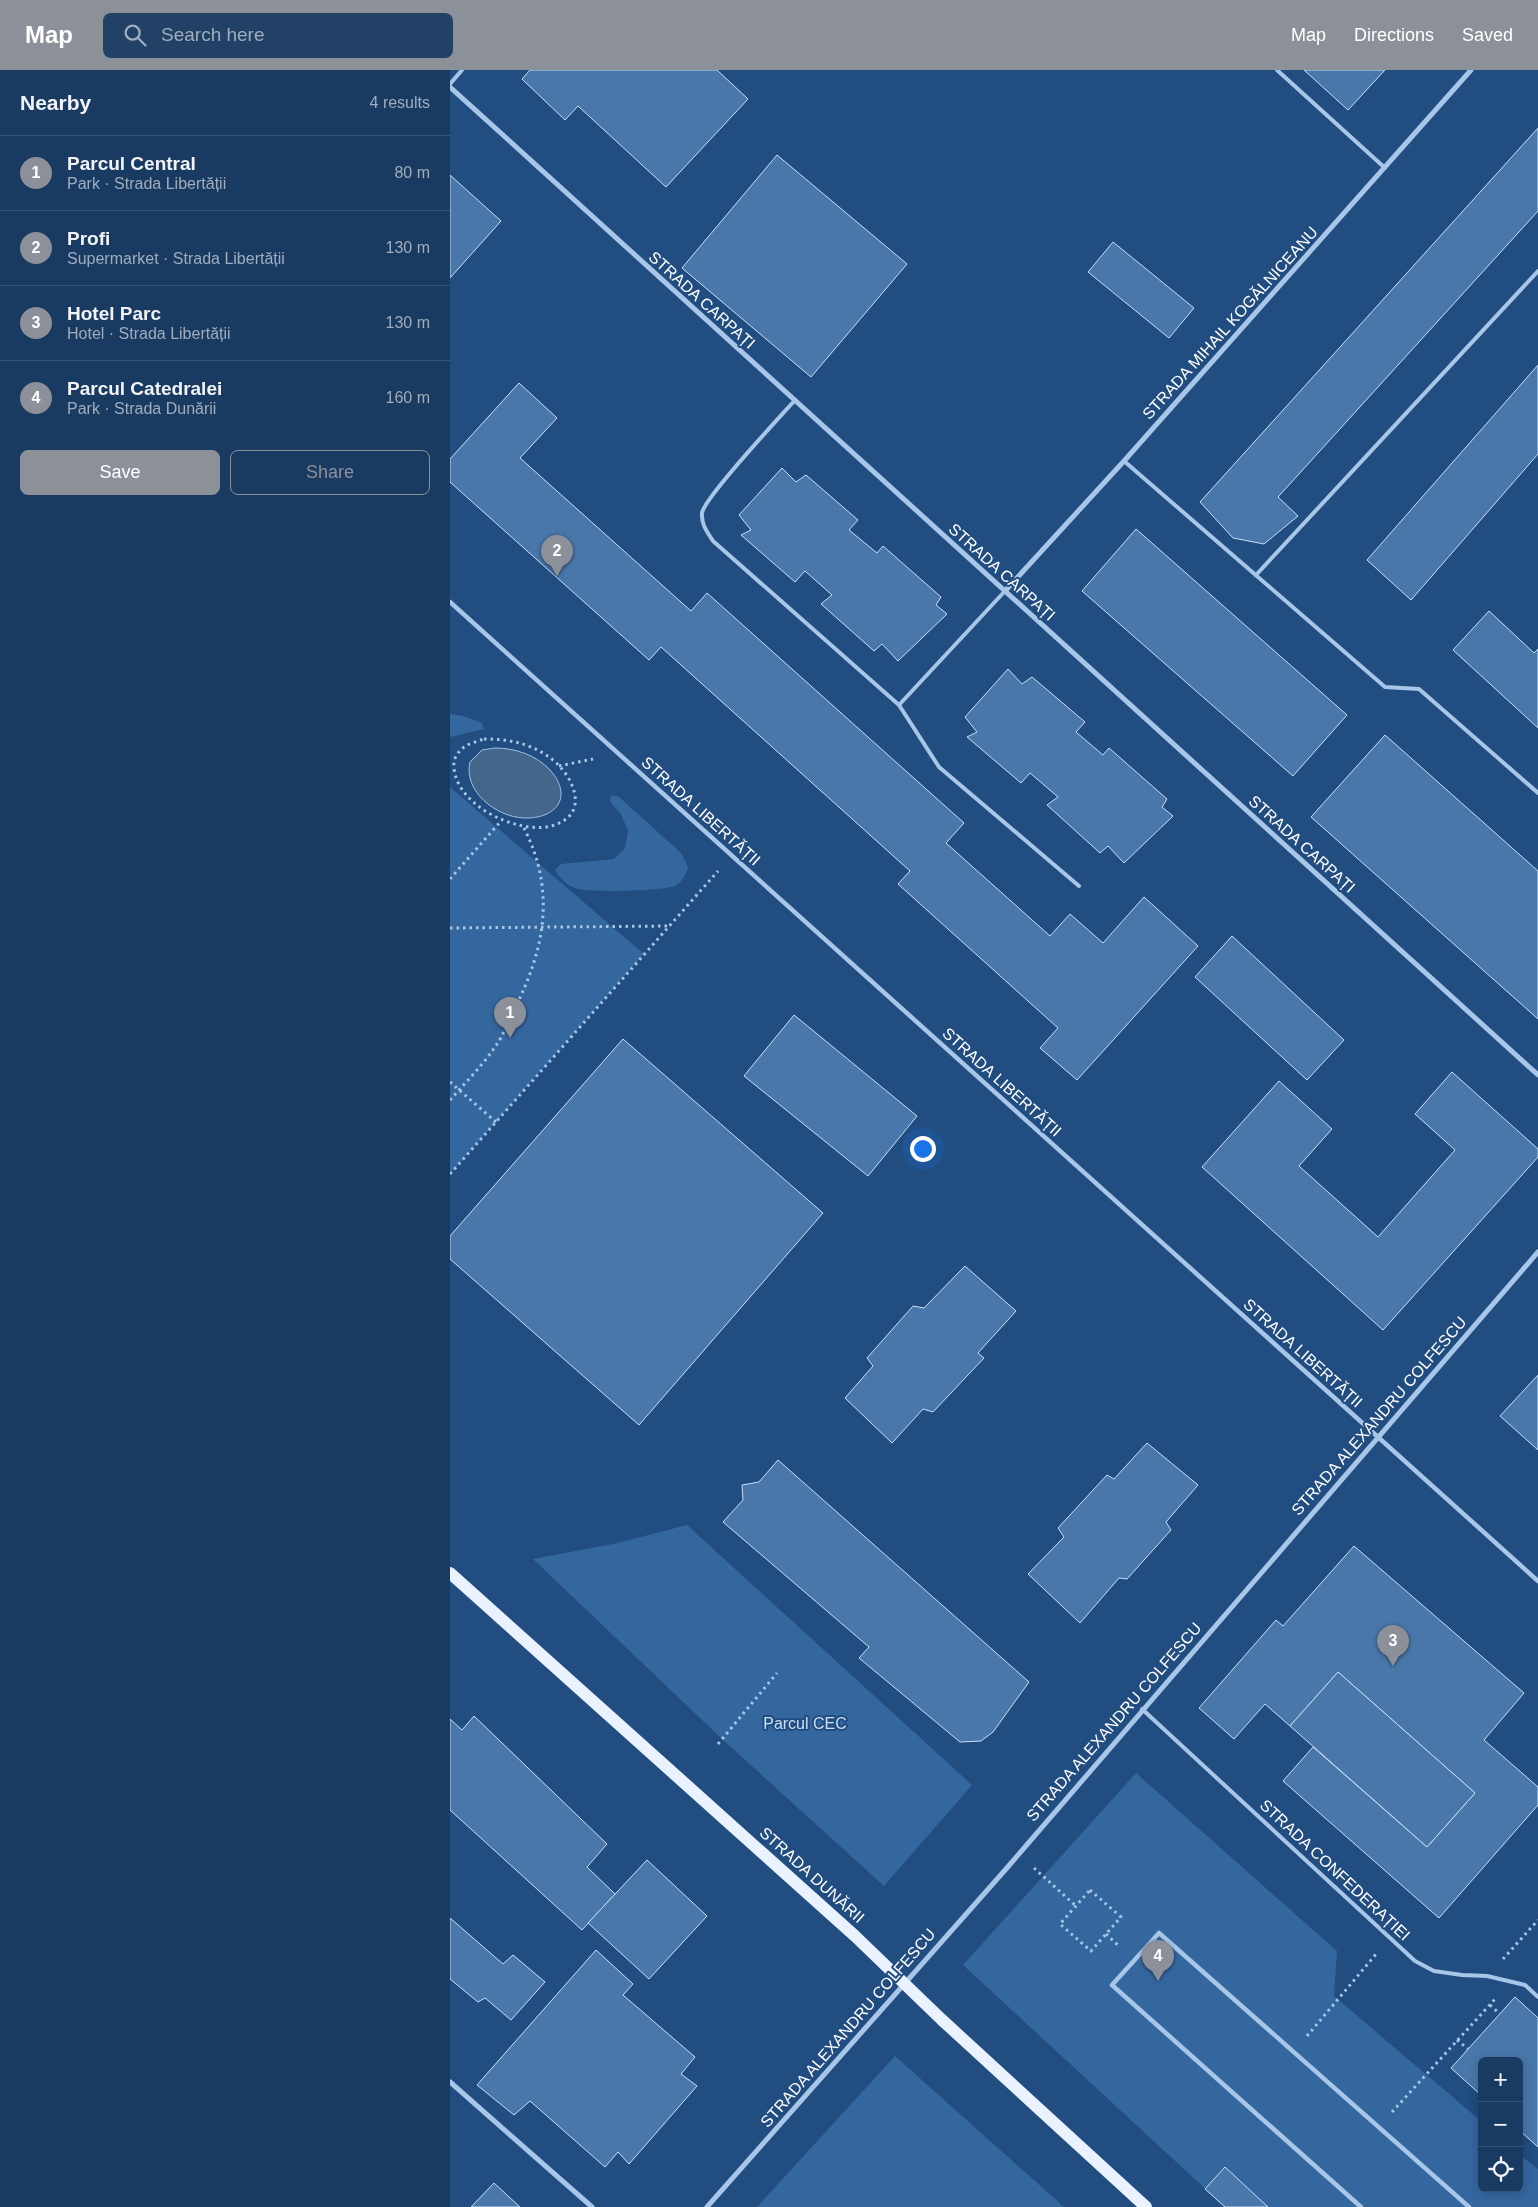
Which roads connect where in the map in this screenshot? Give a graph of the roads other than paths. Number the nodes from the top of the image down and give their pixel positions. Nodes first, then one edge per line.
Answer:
1 (462, 70) edge
2 (1278, 70) edge
3 (1471, 70) edge
4 (450, 86) edge
5 (1385, 168) junction
6 (1538, 271) edge
7 (795, 400) junction
8 (1124, 461) junction
9 (1256, 575) junction
10 (1005, 591) junction
11 (450, 602) edge
12 (899, 706) junction
13 (1538, 793) edge
14 (1079, 886) dead end
15 (1538, 1074) edge
16 (1538, 1252) edge
17 (1378, 1436) junction
18 (450, 1573) edge
19 (1538, 1580) edge
20 (1142, 1709) junction
21 (904, 1983) junction
22 (1538, 1997) edge
23 (450, 2082) edge
24 (592, 2207) edge
25 (707, 2207) edge
26 (1146, 2207) edge
27 (1361, 2207) edge
28 (1468, 2207) edge

1 - 4 lane
2 - 5 lane
3 - 5 street, STRADA MIHAIL KOGĂLNICEANU
4 - 7 street, STRADA CARPAȚI
5 - 8 street, STRADA MIHAIL KOGĂLNICEANU
6 - 9 lane
7 - 10 street, STRADA CARPAȚI
7 - 12 lane
8 - 9 lane
8 - 10 street, STRADA MIHAIL KOGĂLNICEANU
9 - 13 lane
10 - 12 lane
10 - 15 street, STRADA CARPAȚI
11 - 17 street, STRADA LIBERTĂȚII
12 - 14 lane
16 - 17 street, STRADA ALEXANDRU COLFESCU
17 - 19 street, STRADA LIBERTĂȚII
17 - 20 street, STRADA ALEXANDRU COLFESCU
18 - 21 main road, STRADA DUNĂRII
20 - 21 street, STRADA ALEXANDRU COLFESCU
20 - 22 lane, STRADA CONFEDERAȚIEI
21 - 25 street, STRADA ALEXANDRU COLFESCU
21 - 26 main road, STRADA DUNĂRII
23 - 24 street
27 - 28 street

